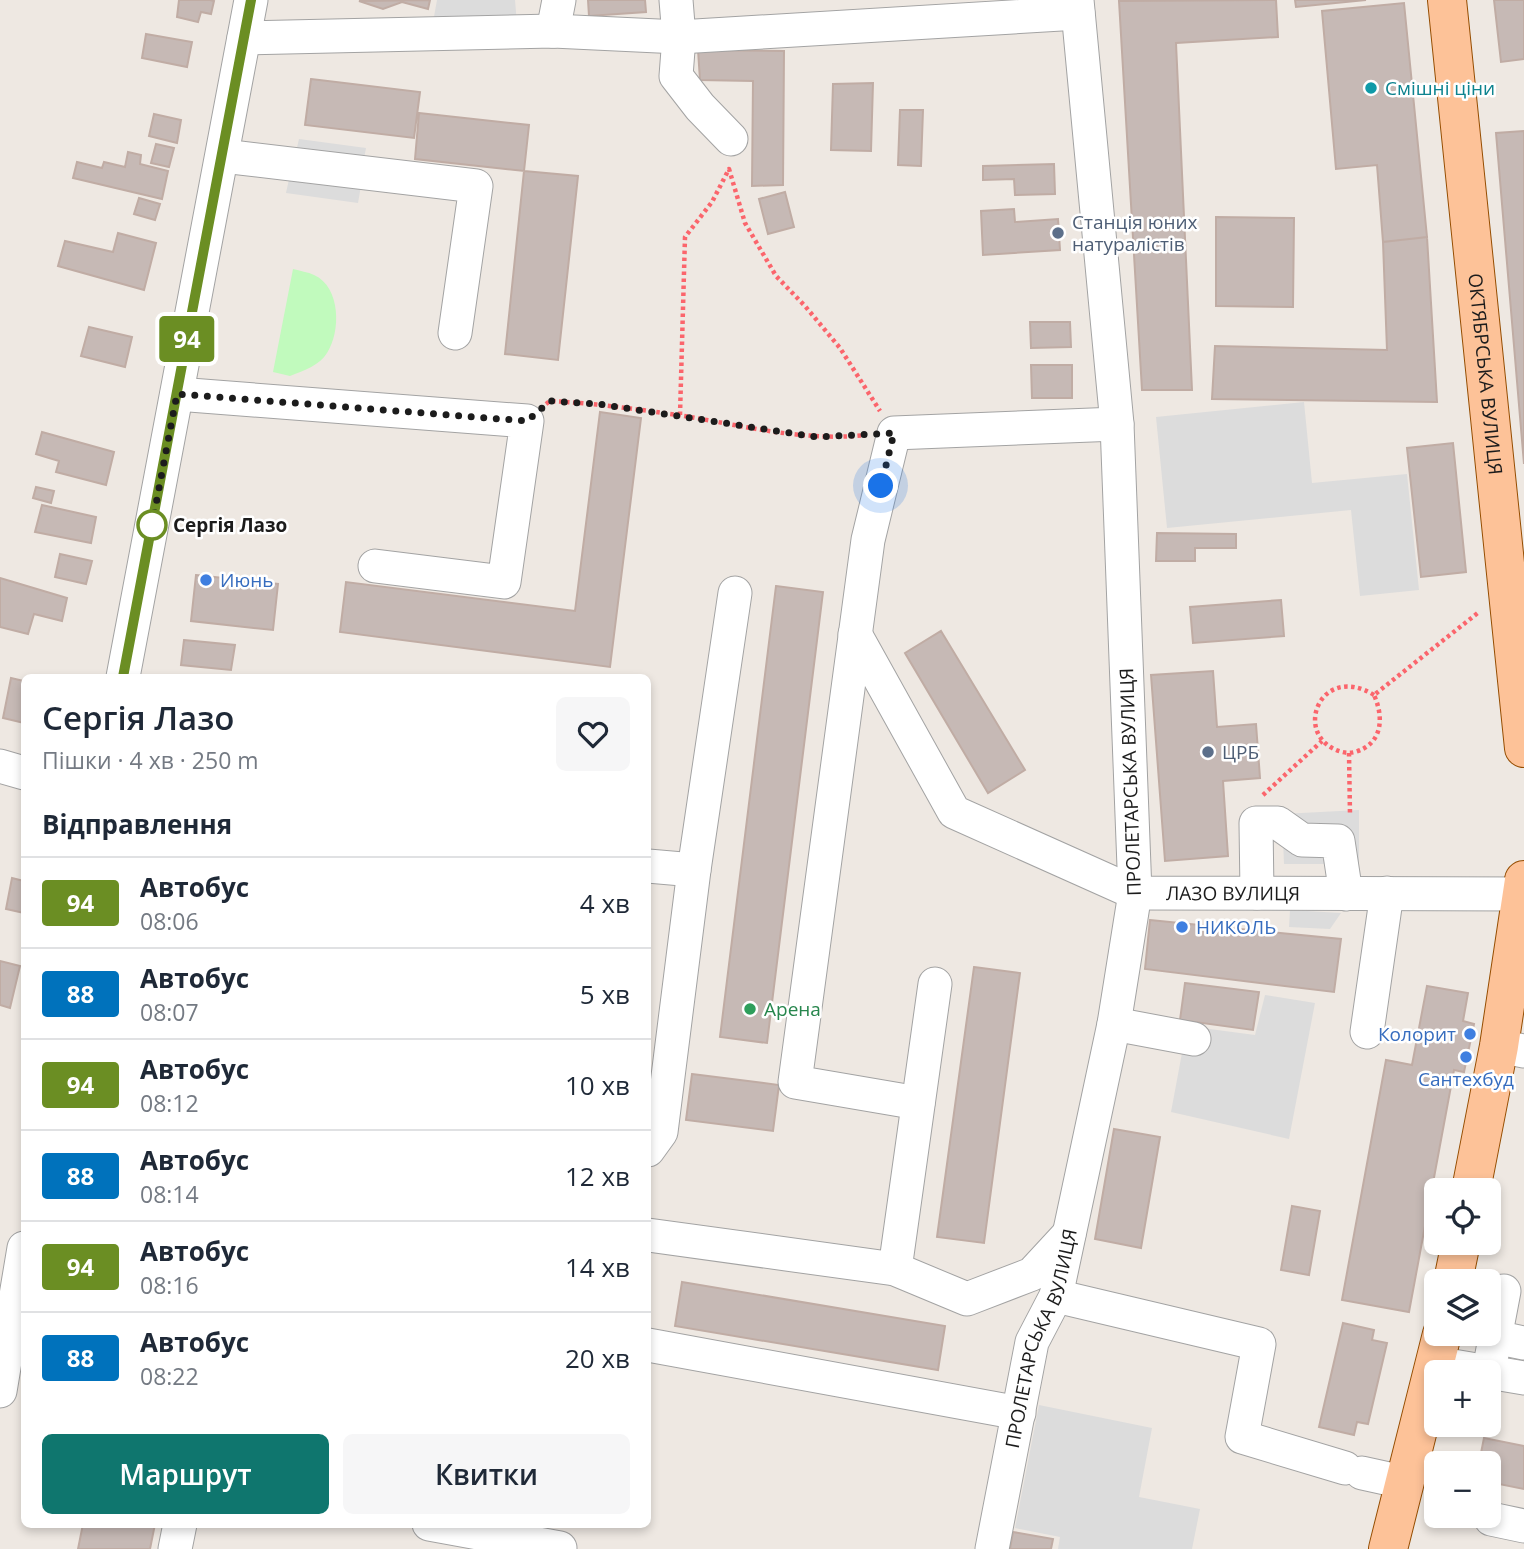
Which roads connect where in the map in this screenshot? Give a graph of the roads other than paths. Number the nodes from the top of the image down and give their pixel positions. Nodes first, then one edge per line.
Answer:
1 (251, 0) edge
2 (676, 0) edge
3 (1447, 0) edge
4 (1077, 6) edge
5 (556, 16) edge
6 (679, 37) junction
7 (244, 38) junction
8 (731, 139) dead end
9 (223, 156) junction
10 (456, 333) dead end
11 (177, 394) junction
12 (1117, 424) junction
13 (375, 566) dead end
14 (735, 593) dead end
15 (855, 634) junction
16 (124, 674) edge
17 (1524, 748) edge
18 (0, 766) edge
19 (21, 772) edge
20 (651, 866) edge
21 (694, 870) junction
22 (1523, 889) edge
23 (1257, 893) junction
24 (1387, 893) junction
25 (1135, 894) junction
26 (1346, 894) junction
27 (935, 984) dead end
28 (1114, 1024) junction
29 (1367, 1032) dead end
30 (1194, 1039) dead end
31 (1511, 1048) edge
32 (918, 1103) junction
33 (651, 1146) edge
34 (1474, 1178) edge
35 (651, 1234) edge
36 (1069, 1234) junction
37 (21, 1266) edge
38 (895, 1269) junction
39 (1504, 1291) dead end
40 (1056, 1296) junction
41 (1510, 1340) edge
42 (651, 1346) edge
43 (1438, 1348) edge
44 (1466, 1360) edge
45 (1496, 1360) edge
46 (1501, 1373) edge
47 (1524, 1378) edge
48 (0, 1391) edge
49 (1019, 1413) junction
50 (1404, 1482) junction
51 (1501, 1521) edge
52 (1524, 1526) edge
53 (179, 1528) edge
54 (462, 1528) edge
55 (562, 1540) edge
56 (175, 1549) edge
57 (992, 1549) edge
58 (1388, 1549) edge

1 - 7 street
2 - 6 street
3 - 17 main road, ОКТЯБРСЬКА ВУЛИЦЯ
4 - 6 street
4 - 12 street, ПРОЛЕТАРСЬКА ВУЛИЦЯ
5 - 6 street
5 - 7 street
6 - 8 street
7 - 9 street
9 - 10 street
9 - 11 street
11 - 13 street
11 - 16 street
12 - 15 street
12 - 25 street, ПРОЛЕТАРСЬКА ВУЛИЦЯ
14 - 21 street
15 - 25 street, ЛАЗО ВУЛИЦЯ
15 - 32 street
18 - 19 street
20 - 21 street
21 - 33 street
22 - 24 street, ЛАЗО ВУЛИЦЯ
22 - 31 main road
23 - 25 street, ЛАЗО ВУЛИЦЯ
23 - 26 street, ЛАЗО ВУЛИЦЯ
23 - 26 street
24 - 26 street, ЛАЗО ВУЛИЦЯ
24 - 29 street
25 - 28 street, ПРОЛЕТАРСЬКА ВУЛИЦЯ
27 - 32 street
28 - 30 street
28 - 36 street, ПРОЛЕТАРСЬКА ВУЛИЦЯ
31 - 34 main road
32 - 38 street
35 - 38 street
36 - 38 street
36 - 40 street, ПРОЛЕТАРСЬКА ВУЛИЦЯ
37 - 48 street
39 - 41 street
40 - 49 street, ПРОЛЕТАРСЬКА ВУЛИЦЯ
40 - 50 street
41 - 45 street
42 - 49 street
43 - 44 street
43 - 50 main road
46 - 47 street
49 - 57 street, ПРОЛЕТАРСЬКА ВУЛИЦЯ
50 - 58 main road
51 - 52 street
53 - 56 street
54 - 55 street

